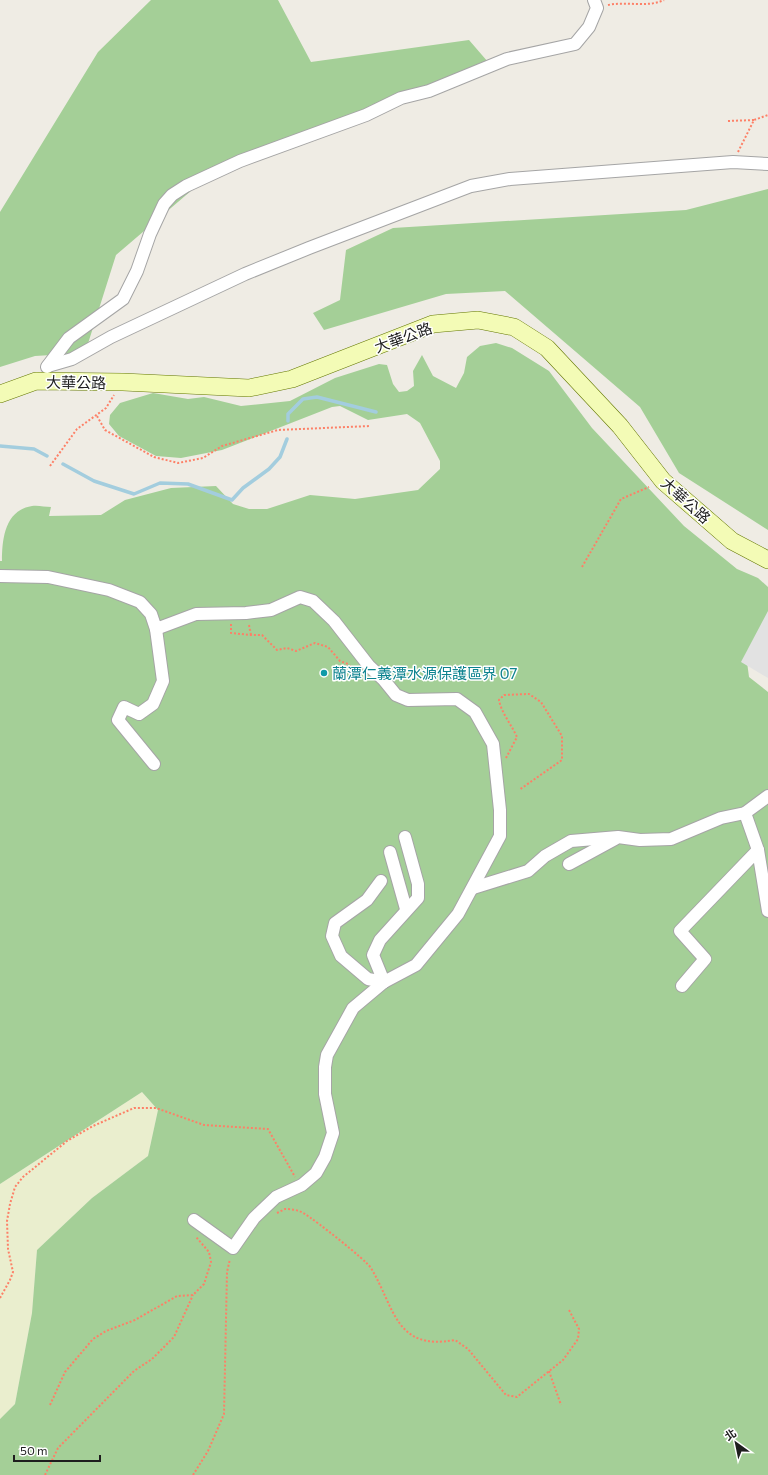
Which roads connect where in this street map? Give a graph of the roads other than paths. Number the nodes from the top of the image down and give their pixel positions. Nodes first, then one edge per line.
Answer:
1 (596, 4) edge
2 (768, 164) edge
3 (48, 366) junction
4 (36, 381) junction
5 (1, 390) edge
6 (768, 560) edge
7 (0, 576) edge
8 (156, 629) junction
9 (154, 764) dead end
10 (768, 796) edge
11 (745, 813) junction
12 (405, 837) dead end
13 (618, 837) junction
14 (758, 850) junction
15 (390, 852) dead end
16 (569, 864) dead end
17 (381, 880) dead end
18 (473, 888) junction
19 (406, 909) junction
20 (768, 910) edge
21 (384, 982) junction
22 (682, 986) dead end
23 (194, 1220) road end

1 - 3 street
2 - 3 street
3 - 4 street
4 - 5 main road, 大華公路
4 - 6 main road, 大華公路
7 - 8 street
8 - 9 street
8 - 18 street
10 - 11 street
11 - 13 street
11 - 14 street
12 - 19 street
13 - 16 street
13 - 18 street
14 - 20 street
14 - 22 street
15 - 19 street
17 - 21 street
18 - 21 street
19 - 21 street
21 - 23 street

